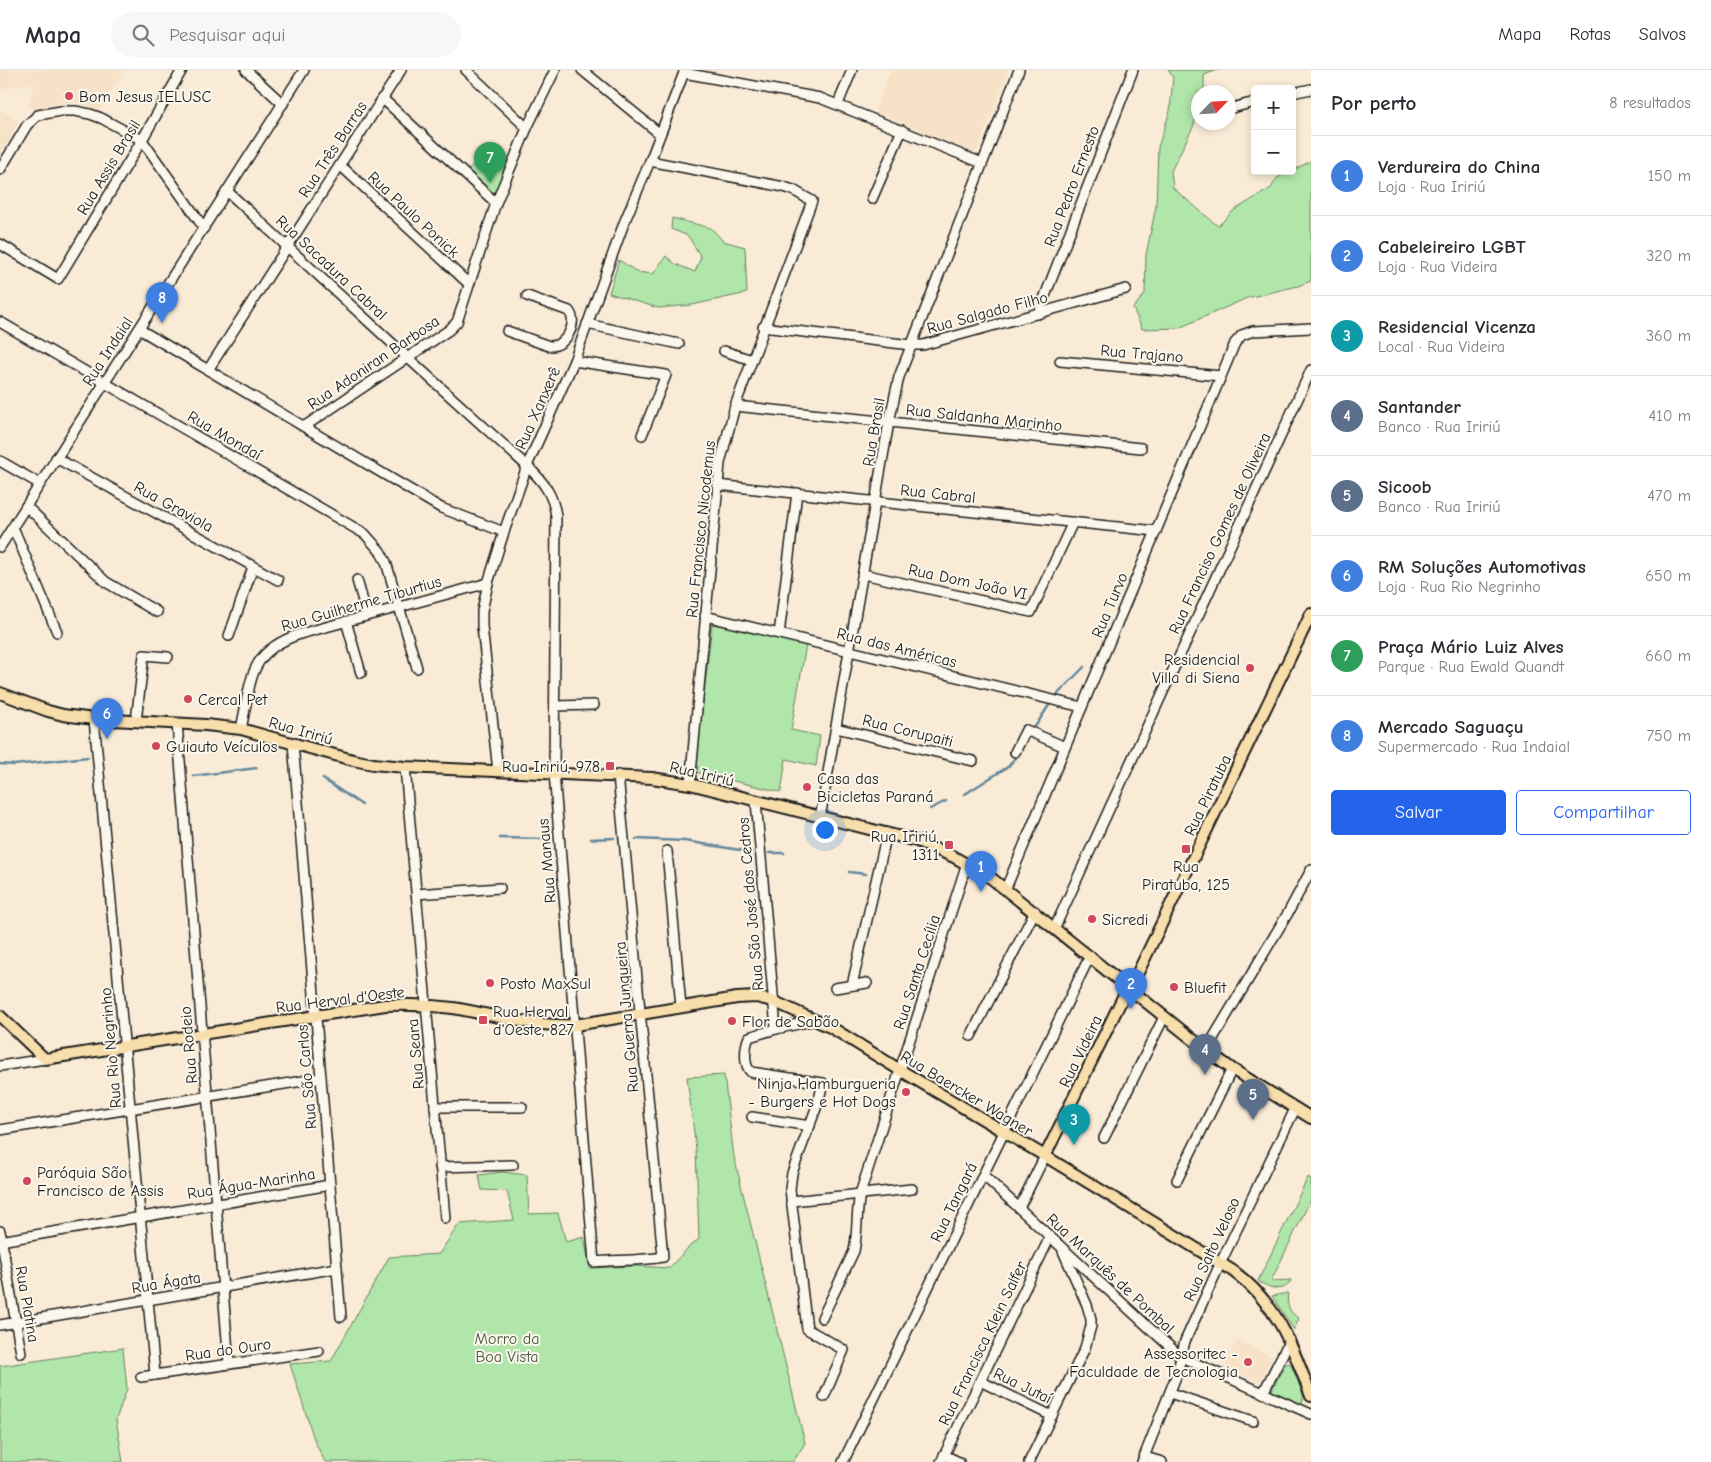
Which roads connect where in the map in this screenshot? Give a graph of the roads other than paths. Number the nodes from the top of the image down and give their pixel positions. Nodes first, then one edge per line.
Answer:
1 (182, 70) edge
2 (246, 70) edge
3 (304, 70) edge
4 (401, 70) edge
5 (466, 70) edge
6 (555, 70) edge
7 (582, 70) edge
8 (852, 70) edge
9 (1019, 70) edge
10 (1133, 70) edge
11 (684, 72) edge
12 (1311, 88) edge
13 (1296, 92) edge
14 (382, 98) junction
15 (1251, 103) edge
16 (282, 104) junction
17 (838, 104) junction
18 (1236, 106) edge
19 (527, 128) junction
20 (902, 130) junction
21 (660, 134) junction
22 (142, 140) junction
23 (650, 162) junction
24 (982, 163) junction
25 (340, 165) junction
26 (0, 170) edge
27 (227, 190) junction
28 (872, 199) dead end
29 (496, 203) junction
30 (204, 228) junction
31 (0, 244) edge
32 (287, 246) junction
33 (469, 284) junction
34 (1126, 289) dead end
35 (527, 296) dead end
36 (1038, 314) junction
37 (0, 322) edge
38 (587, 324) junction
39 (763, 327) junction
40 (1311, 328) edge
41 (139, 329) junction
42 (508, 330) dead end
43 (566, 338) junction
44 (580, 342) junction
45 (679, 344) dead end
46 (911, 345) junction
47 (724, 351) dead end
48 (407, 357) junction
49 (752, 360) junction
50 (574, 361) junction
51 (1060, 361) dead end
52 (208, 370) junction
53 (1311, 370) edge
54 (1221, 376) junction
55 (105, 383) junction
56 (734, 406) junction
57 (890, 422) junction
58 (305, 426) junction
59 (642, 435) dead end
60 (1141, 448) dead end
61 (56, 458) junction
62 (0, 462) edge
63 (528, 466) junction
64 (40, 484) junction
65 (718, 485) junction
66 (797, 493) junction
67 (876, 501) junction
68 (26, 506) junction
69 (1072, 522) junction
70 (13, 527) junction
71 (1156, 531) junction
72 (504, 532) junction
73 (0, 547) edge
74 (253, 567) junction
75 (863, 574) junction
76 (278, 580) dead end
77 (357, 580) dead end
78 (488, 583) junction
79 (400, 606) junction
80 (157, 612) dead end
81 (1311, 614) edge
82 (367, 615) junction
83 (705, 616) junction
84 (346, 621) junction
85 (57, 632) dead end
86 (779, 634) junction
87 (229, 636) dead end
88 (850, 651) junction
89 (168, 657) dead end
90 (417, 668) dead end
91 (361, 673) dead end
92 (0, 693) edge
93 (594, 705) dead end
94 (555, 706) junction
95 (1082, 707) junction
96 (94, 719) junction
97 (136, 721) junction
98 (177, 723) junction
99 (242, 728) junction
100 (836, 728) junction
101 (293, 744) junction
102 (1065, 747) junction
103 (1016, 752) dead end
104 (973, 761) dead end
105 (405, 767) junction
106 (498, 771) junction
107 (554, 773) junction
108 (618, 775) junction
109 (690, 784) junction
110 (756, 801) junction
111 (820, 818) junction
112 (887, 833) junction
113 (667, 851) dead end
114 (967, 863) junction
115 (1311, 870) edge
116 (500, 888) dead end
117 (1006, 888) junction
118 (416, 894) junction
119 (1035, 911) junction
120 (1055, 927) junction
121 (1090, 956) junction
122 (852, 984) junction
123 (867, 984) dead end
124 (835, 988) dead end
125 (1130, 989) junction
126 (773, 1001) junction
127 (426, 1005) junction
128 (681, 1007) junction
129 (640, 1014) junction
130 (316, 1015) junction
131 (0, 1016) edge
132 (1164, 1017) junction
133 (816, 1020) junction
134 (575, 1025) junction
135 (776, 1030) junction
136 (202, 1033) junction
137 (971, 1036) dead end
138 (125, 1046) junction
139 (1206, 1050) junction
140 (45, 1058) junction
141 (0, 1066) edge
142 (1232, 1069) junction
143 (900, 1070) junction
144 (321, 1078) junction
145 (207, 1096) junction
146 (435, 1106) junction
147 (522, 1107) dead end
148 (131, 1109) junction
149 (1296, 1109) junction
150 (752, 1117) dead end
151 (1311, 1118) edge
152 (810, 1126) junction
153 (0, 1130) edge
154 (1004, 1132) junction
155 (1104, 1138) dead end
156 (1045, 1156) junction
157 (513, 1164) dead end
158 (440, 1167) junction
159 (983, 1175) junction
160 (1177, 1180) dead end
161 (330, 1185) junction
162 (912, 1188) dead end
163 (860, 1194) junction
164 (791, 1201) junction
165 (216, 1204) junction
166 (1019, 1208) junction
167 (141, 1217) junction
168 (445, 1218) dead end
169 (0, 1237) edge
170 (1050, 1237) junction
171 (1060, 1247) junction
172 (594, 1262) joint
173 (1221, 1262) junction
174 (337, 1268) junction
175 (223, 1287) junction
176 (148, 1300) junction
177 (340, 1318) dead end
178 (822, 1318) dead end
179 (16, 1322) junction
180 (0, 1325) edge
181 (1290, 1340) junction
182 (319, 1351) dead end
183 (21, 1353) dead end
184 (1181, 1357) junction
185 (229, 1364) junction
186 (155, 1375) junction
187 (141, 1377) dead end
188 (980, 1381) junction
189 (1170, 1393) junction
190 (1263, 1393) junction
191 (1311, 1396) edge
192 (824, 1397) dead end
193 (1311, 1414) edge
194 (1052, 1416) junction
195 (1253, 1421) dead end
196 (943, 1458) edge
197 (1143, 1459) edge
198 (843, 1462) edge
199 (959, 1462) edge
200 (1029, 1462) edge
201 (1162, 1462) edge

1 - 22 street, Rua Assis Brasil
2 - 16 street
3 - 16 street, Rua Indaial
4 - 14 street, Rua Três Barras
5 - 19 street
6 - 19 street, Rua Adoniran Barbosa
7 - 21 street
8 - 17 street
9 - 24 street, Rua Brasil
10 - 36 street, Rua Pedro Ernesto
11 - 17 street
11 - 21 street, Rua Xanxerê
12 - 13 street
14 - 25 street, Rua Três Barras
14 - 29 street
15 - 18 street
16 - 27 street, Rua Indaial
17 - 20 street
19 - 29 street, Rua Adoniran Barbosa
20 - 24 street
20 - 28 street
21 - 23 street, Rua Xanxerê
22 - 26 street
22 - 30 street
22 - 31 street, Rua Assis Brasil
23 - 38 street, Rua Xanxerê
23 - 39 street, Rua Francisco Nicodemus
24 - 46 street, Rua Brasil
25 - 32 street, Rua Três Barras
25 - 33 street, Rua Paulo Ponick
27 - 30 street, Rua Indaial
27 - 32 street, Rua Sacadura Cabral
29 - 33 street, Rua Adoniran Barbosa
30 - 41 street, Rua Indaial
32 - 48 street, Rua Sacadura Cabral
32 - 52 street, Rua Três Barras
33 - 48 street, Rua Adoniran Barbosa
34 - 36 street, Rua Salgado Filho
35 - 43 street
36 - 46 street, Rua Salgado Filho
37 - 55 street, Rua Mondaí
38 - 44 street, Rua Xanxerê
38 - 45 street
39 - 46 street, Rua Salgado Filho
39 - 49 street, Rua Francisco Nicodemus
40 - 54 street, Rua Turvo
41 - 52 street
41 - 55 street, Rua Indaial
42 - 43 street
43 - 44 street
44 - 50 street, Rua Xanxerê
46 - 57 street, Rua Brasil
47 - 49 street
48 - 58 street, Rua Adoniran Barbosa
48 - 63 street, Rua Sacadura Cabral
49 - 56 street, Rua Francisco Nicodemus
50 - 59 street
50 - 63 street, Rua Xanxerê
51 - 54 street, Rua Trajano
52 - 58 street
53 - 120 street, Rua Franciso Gomes de Oliveira
54 - 71 street, Rua Turvo
55 - 61 street, Rua Indaial
55 - 79 street, Rua Mondaí
56 - 57 street, Rua Saldanha Marinho
56 - 65 street, Rua Francisco Nicodemus
57 - 60 street, Rua Saldanha Marinho
57 - 67 street, Rua Brasil
58 - 72 street
61 - 64 street, Rua Indaial
61 - 74 street, Rua Graviola
62 - 64 street
63 - 72 street, Rua Xanxerê
63 - 94 street, Rua Manaus
64 - 68 street, Rua Indaial
65 - 66 street, Rua Cabral
65 - 83 street, Rua Francisco Nicodemus
66 - 67 street, Rua Cabral
66 - 86 street
67 - 69 street, Rua Cabral
67 - 75 street, Rua Brasil
68 - 70 street, Rua Indaial
68 - 80 street
69 - 71 street, Rua Cabral
69 - 75 street, Rua Dom João VI
70 - 73 street, Rua Indaial
70 - 85 street
71 - 95 street, Rua Turvo
72 - 78 street, Rua Xanxerê
74 - 76 street, Rua Graviola
74 - 87 street
75 - 88 street, Rua Brasil
77 - 82 street
78 - 79 street, Rua Guilherme Tiburtius
78 - 106 street, Rua Xanxerê
79 - 82 street, Rua Guilherme Tiburtius
79 - 90 street, Rua Mondaí
81 - 125 main road, Rua Piratuba
82 - 84 street, Rua Guilherme Tiburtius
83 - 86 street, Rua das Américas
83 - 109 street, Rua Francisco Nicodemus
84 - 91 street
84 - 99 street, Rua Guilherme Tiburtius
86 - 88 street, Rua das Américas
88 - 95 street, Rua das Américas
88 - 100 street, Rua Brasil
89 - 97 street
92 - 96 main road, Rua Iririú
93 - 94 street
94 - 107 street, Rua Manaus
95 - 102 street, Rua Turvo
96 - 97 main road, Rua Iririú
96 - 138 street, Rua Rio Negrinho
97 - 98 main road, Rua Iririú
98 - 99 main road, Rua Iririú
98 - 136 street, Rua Rodeio
99 - 101 main road, Rua Iririú
100 - 104 street, Rua Corupaiti
100 - 111 street, Rua Brasil
101 - 105 main road, Rua Iririú
101 - 130 street, Rua São Carlos
102 - 103 street
102 - 117 street, Rua Turvo
105 - 106 main road, Rua Iririú
105 - 118 street, Rua Seara
106 - 107 main road, Rua Iririú
107 - 108 main road, Rua Iririú
107 - 134 street, Rua Manaus
108 - 109 main road, Rua Iririú
108 - 129 street, Rua Guerra Junqueira
109 - 110 main road, Rua Iririú
110 - 111 main road, Rua Iririú
110 - 126 street, Rua São José dos Cedros
111 - 112 main road, Rua Iririú
112 - 114 main road, Rua Iririú
112 - 122 street
113 - 128 street
114 - 117 main road, Rua Iririú
114 - 143 street, Rua Santa Cecília
115 - 139 street
116 - 118 street
117 - 119 main road, Rua Iririú
118 - 127 street, Rua Seara
119 - 120 main road, Rua Iririú
119 - 137 street
120 - 121 main road, Rua Iririú
121 - 125 main road, Rua Iririú
121 - 154 street, Rua Tangará
122 - 123 street
122 - 124 street
125 - 132 main road, Rua Iririú
125 - 156 main road, Rua Videira
126 - 128 main road, Rua Herval d'Oeste
126 - 133 main road, Rua Baercker Wagner
126 - 135 street, Rua São José dos Cedros
127 - 130 main road, Rua Herval d'Oeste
127 - 134 main road, Rua Herval d'Oeste
127 - 146 street, Rua Seara
128 - 129 main road, Rua Herval d'Oeste
129 - 134 main road, Rua Herval d'Oeste
129 - 172 street, Rua Guerra Junqueira
130 - 136 main road, Rua Herval d'Oeste
130 - 144 street, Rua São Carlos
131 - 140 main road
132 - 139 main road, Rua Iririú
132 - 155 street
133 - 135 street
133 - 143 main road, Rua Baercker Wagner
134 - 172 street, Rua Manaus
135 - 152 street
136 - 138 main road, Rua Herval d'Oeste
136 - 145 street, Rua Rodeio
138 - 140 main road, Rua Herval d'Oeste
138 - 148 street, Rua Rio Negrinho
139 - 142 main road, Rua Iririú
140 - 141 street, Rua Herval d'Oeste
142 - 149 main road, Rua Iririú
142 - 160 street
143 - 154 main road, Rua Baercker Wagner
143 - 163 street, Rua Santa Cecília
144 - 145 street
144 - 161 street, Rua São Carlos
145 - 148 street
145 - 165 street, Rua Rodeio
146 - 147 street
146 - 158 street, Rua Seara
148 - 153 street
148 - 167 street, Rua Rio Negrinho
149 - 151 main road, Rua Iririú
149 - 173 street, Rua Salto Veloso
150 - 152 street
152 - 164 street
154 - 156 main road, Rua Baercker Wagner
154 - 159 street, Rua Tangará
156 - 166 street, Rua Videira
156 - 173 main road, Rua Baercker Wagner
157 - 158 street
158 - 168 street, Rua Seara
159 - 166 street, Rua Marquês de Pombal
159 - 198 street, Rua Tangará
161 - 165 street, Rua Água-Marinha
161 - 174 street, Rua São Carlos
162 - 163 street
163 - 164 street
163 - 178 street, Rua Santa Cecília
164 - 192 street
165 - 167 street, Rua Água-Marinha
165 - 175 street, Rua Rodeio
166 - 170 street, Rua Marquês de Pombal
167 - 169 street, Rua Água-Marinha
167 - 176 street, Rua Rio Negrinho
169 - 179 street, Rua Platina
170 - 171 street, Rua Marquês de Pombal
170 - 188 street, Rua Francisca Klein Salfer
171 - 184 street, Rua Marquês de Pombal
171 - 194 street
173 - 181 main road, Rua Baercker Wagner
173 - 184 street, Rua Salto Veloso
174 - 175 street, Rua Ágata
174 - 177 street, Rua São Carlos
175 - 176 street, Rua Ágata
175 - 185 street, Rua Rodeio
176 - 179 street, Rua Ágata
176 - 186 street, Rua Rio Negrinho
179 - 180 street, Rua Ágata
179 - 183 street, Rua Platina
181 - 190 street
181 - 191 main road, Rua Baercker Wagner
182 - 185 street, Rua do Ouro
184 - 189 street, Rua Salto Veloso
184 - 190 street, Rua Marquês de Pombal
185 - 186 street, Rua do Ouro
186 - 187 street, Rua do Ouro
188 - 194 street, Rua Jutaí
188 - 196 street, Rua Francisca Klein Salfer
189 - 195 street
189 - 197 street, Rua Salto Veloso
190 - 193 street, Rua Marquês de Pombal
194 - 200 street
196 - 199 street
197 - 201 street

